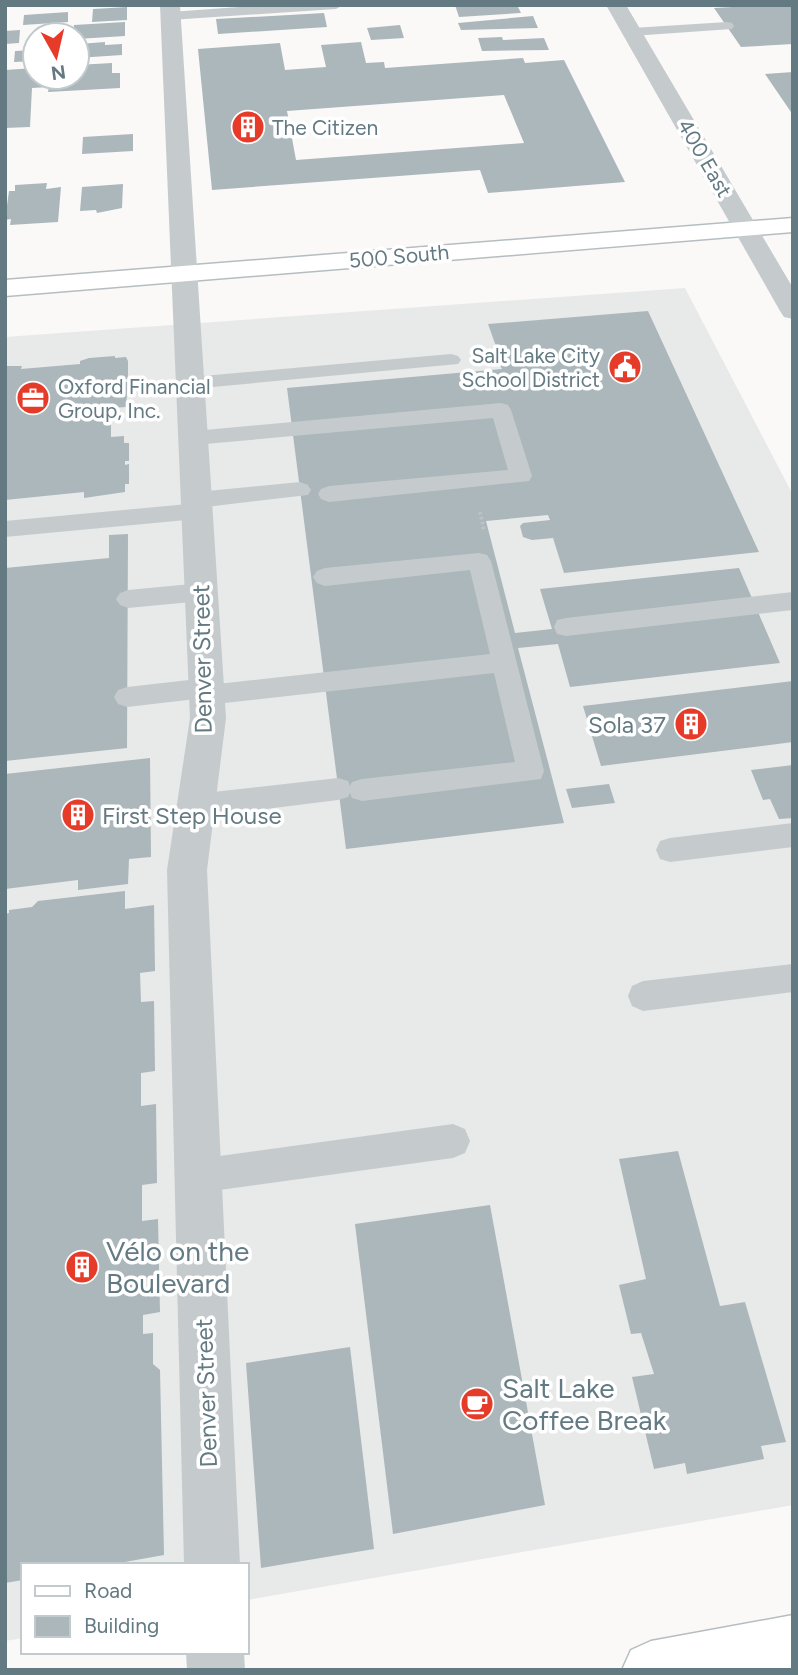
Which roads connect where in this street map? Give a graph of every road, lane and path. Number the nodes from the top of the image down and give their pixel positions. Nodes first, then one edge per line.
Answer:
1 (616, 5) edge
2 (337, 9) edge
3 (170, 10) edge
4 (727, 26) dead end
5 (632, 32) junction
6 (793, 225) edge
7 (746, 229) junction
8 (185, 274) junction
9 (5, 288) edge
10 (793, 311) edge
11 (451, 360) dead end
12 (290, 412) dead end
13 (192, 414) junction
14 (472, 480) junction
15 (300, 490) dead end
16 (329, 494) dead end
17 (197, 505) junction
18 (7, 527) edge
19 (479, 561) junction
20 (325, 577) dead end
21 (202, 592) junction
22 (128, 599) dead end
23 (793, 601) edge
24 (793, 620) edge
25 (763, 624) dead end
26 (566, 627) dead end
27 (504, 662) junction
28 (207, 692) junction
29 (127, 697) dead end
30 (195, 806) junction
31 (793, 835) edge
32 (670, 850) dead end
33 (793, 978) edge
34 (643, 996) dead end
35 (453, 1140) dead end
36 (198, 1176) junction
37 (212, 1563) edge
38 (793, 1643) edge
39 (651, 1670) edge

1 - 5 street, 400 East
2 - 3 lane
3 - 8 street, Denver Street
4 - 5 lane
5 - 7 street, 400 East
6 - 7 main road, 500 South
7 - 8 main road, 500 South
7 - 10 street, 400 East
8 - 9 main road, 500 South
8 - 13 street, Denver Street
11 - 13 lane
12 - 13 lane
13 - 14 lane
13 - 17 street, Denver Street
14 - 16 lane
14 - 19 path
15 - 17 lane
17 - 18 lane
17 - 21 street, Denver Street
19 - 20 lane
19 - 27 lane
21 - 22 lane
21 - 28 street, Denver Street
23 - 26 lane
24 - 25 lane
27 - 28 lane
27 - 30 lane
28 - 29 lane
28 - 30 street, Denver Street
30 - 36 street, Denver Street
31 - 32 lane
33 - 34 lane
35 - 36 lane
36 - 37 street, Denver Street
38 - 39 main road

